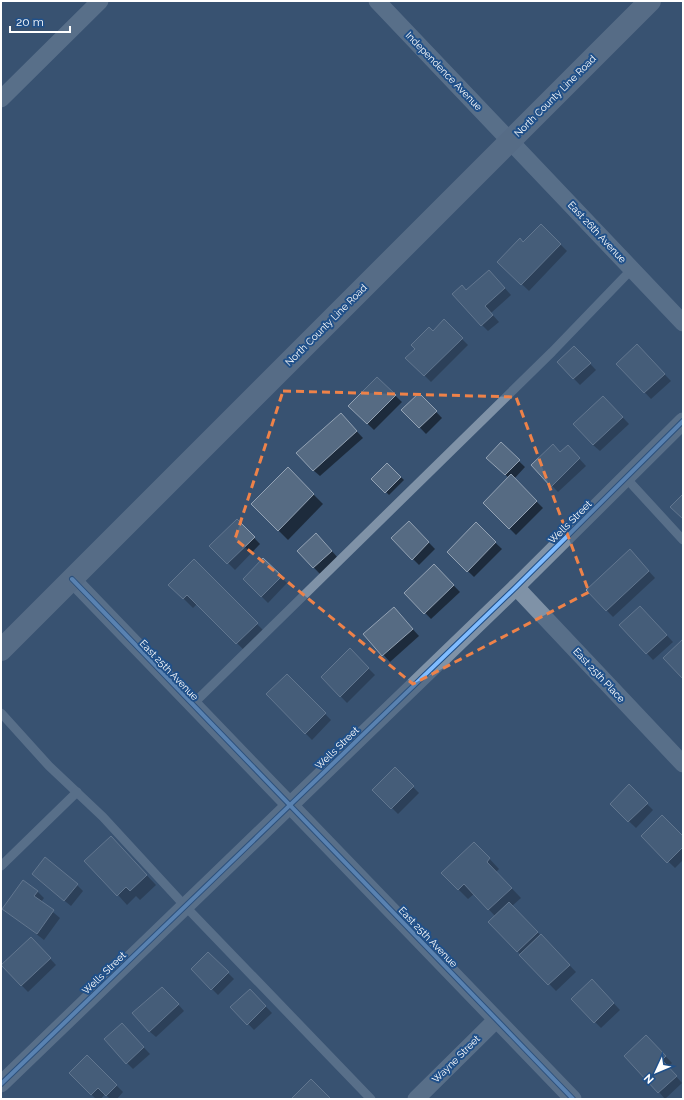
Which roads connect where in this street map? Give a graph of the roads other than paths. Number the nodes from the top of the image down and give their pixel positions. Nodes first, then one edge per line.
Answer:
1 (100, 1) edge
2 (377, 1) edge
3 (650, 1) edge
4 (1, 99) edge
5 (510, 140) junction
6 (632, 269) junction
7 (683, 323) edge
8 (683, 421) edge
9 (626, 478) junction
10 (683, 540) edge
11 (72, 579) junction
12 (516, 587) junction
13 (1, 650) edge
14 (192, 705) junction
15 (1, 713) edge
16 (683, 764) edge
17 (77, 792) junction
18 (289, 806) junction
19 (1, 866) edge
20 (185, 906) junction
21 (496, 1020) junction
22 (1, 1084) edge
23 (371, 1099) edge
24 (416, 1099) edge
25 (573, 1099) edge

1 - 4 street
2 - 5 street, Independence Avenue
3 - 5 main road, North County Line Road
5 - 6 street, East 26th Avenue
5 - 11 main road, North County Line Road
6 - 7 street, East 26th Avenue
6 - 14 lane
8 - 9 street, Wells Street
9 - 10 lane
9 - 12 street, Wells Street
11 - 13 main road, North County Line Road
11 - 14 street, East 25th Avenue
12 - 16 street, East 25th Place
12 - 18 street, Wells Street
14 - 18 street, East 25th Avenue
15 - 17 lane
17 - 19 lane
17 - 20 lane
18 - 20 street, Wells Street
18 - 21 street, East 25th Avenue
20 - 22 street, Wells Street
20 - 23 lane
21 - 24 street, Wayne Street
21 - 25 street, East 25th Avenue

